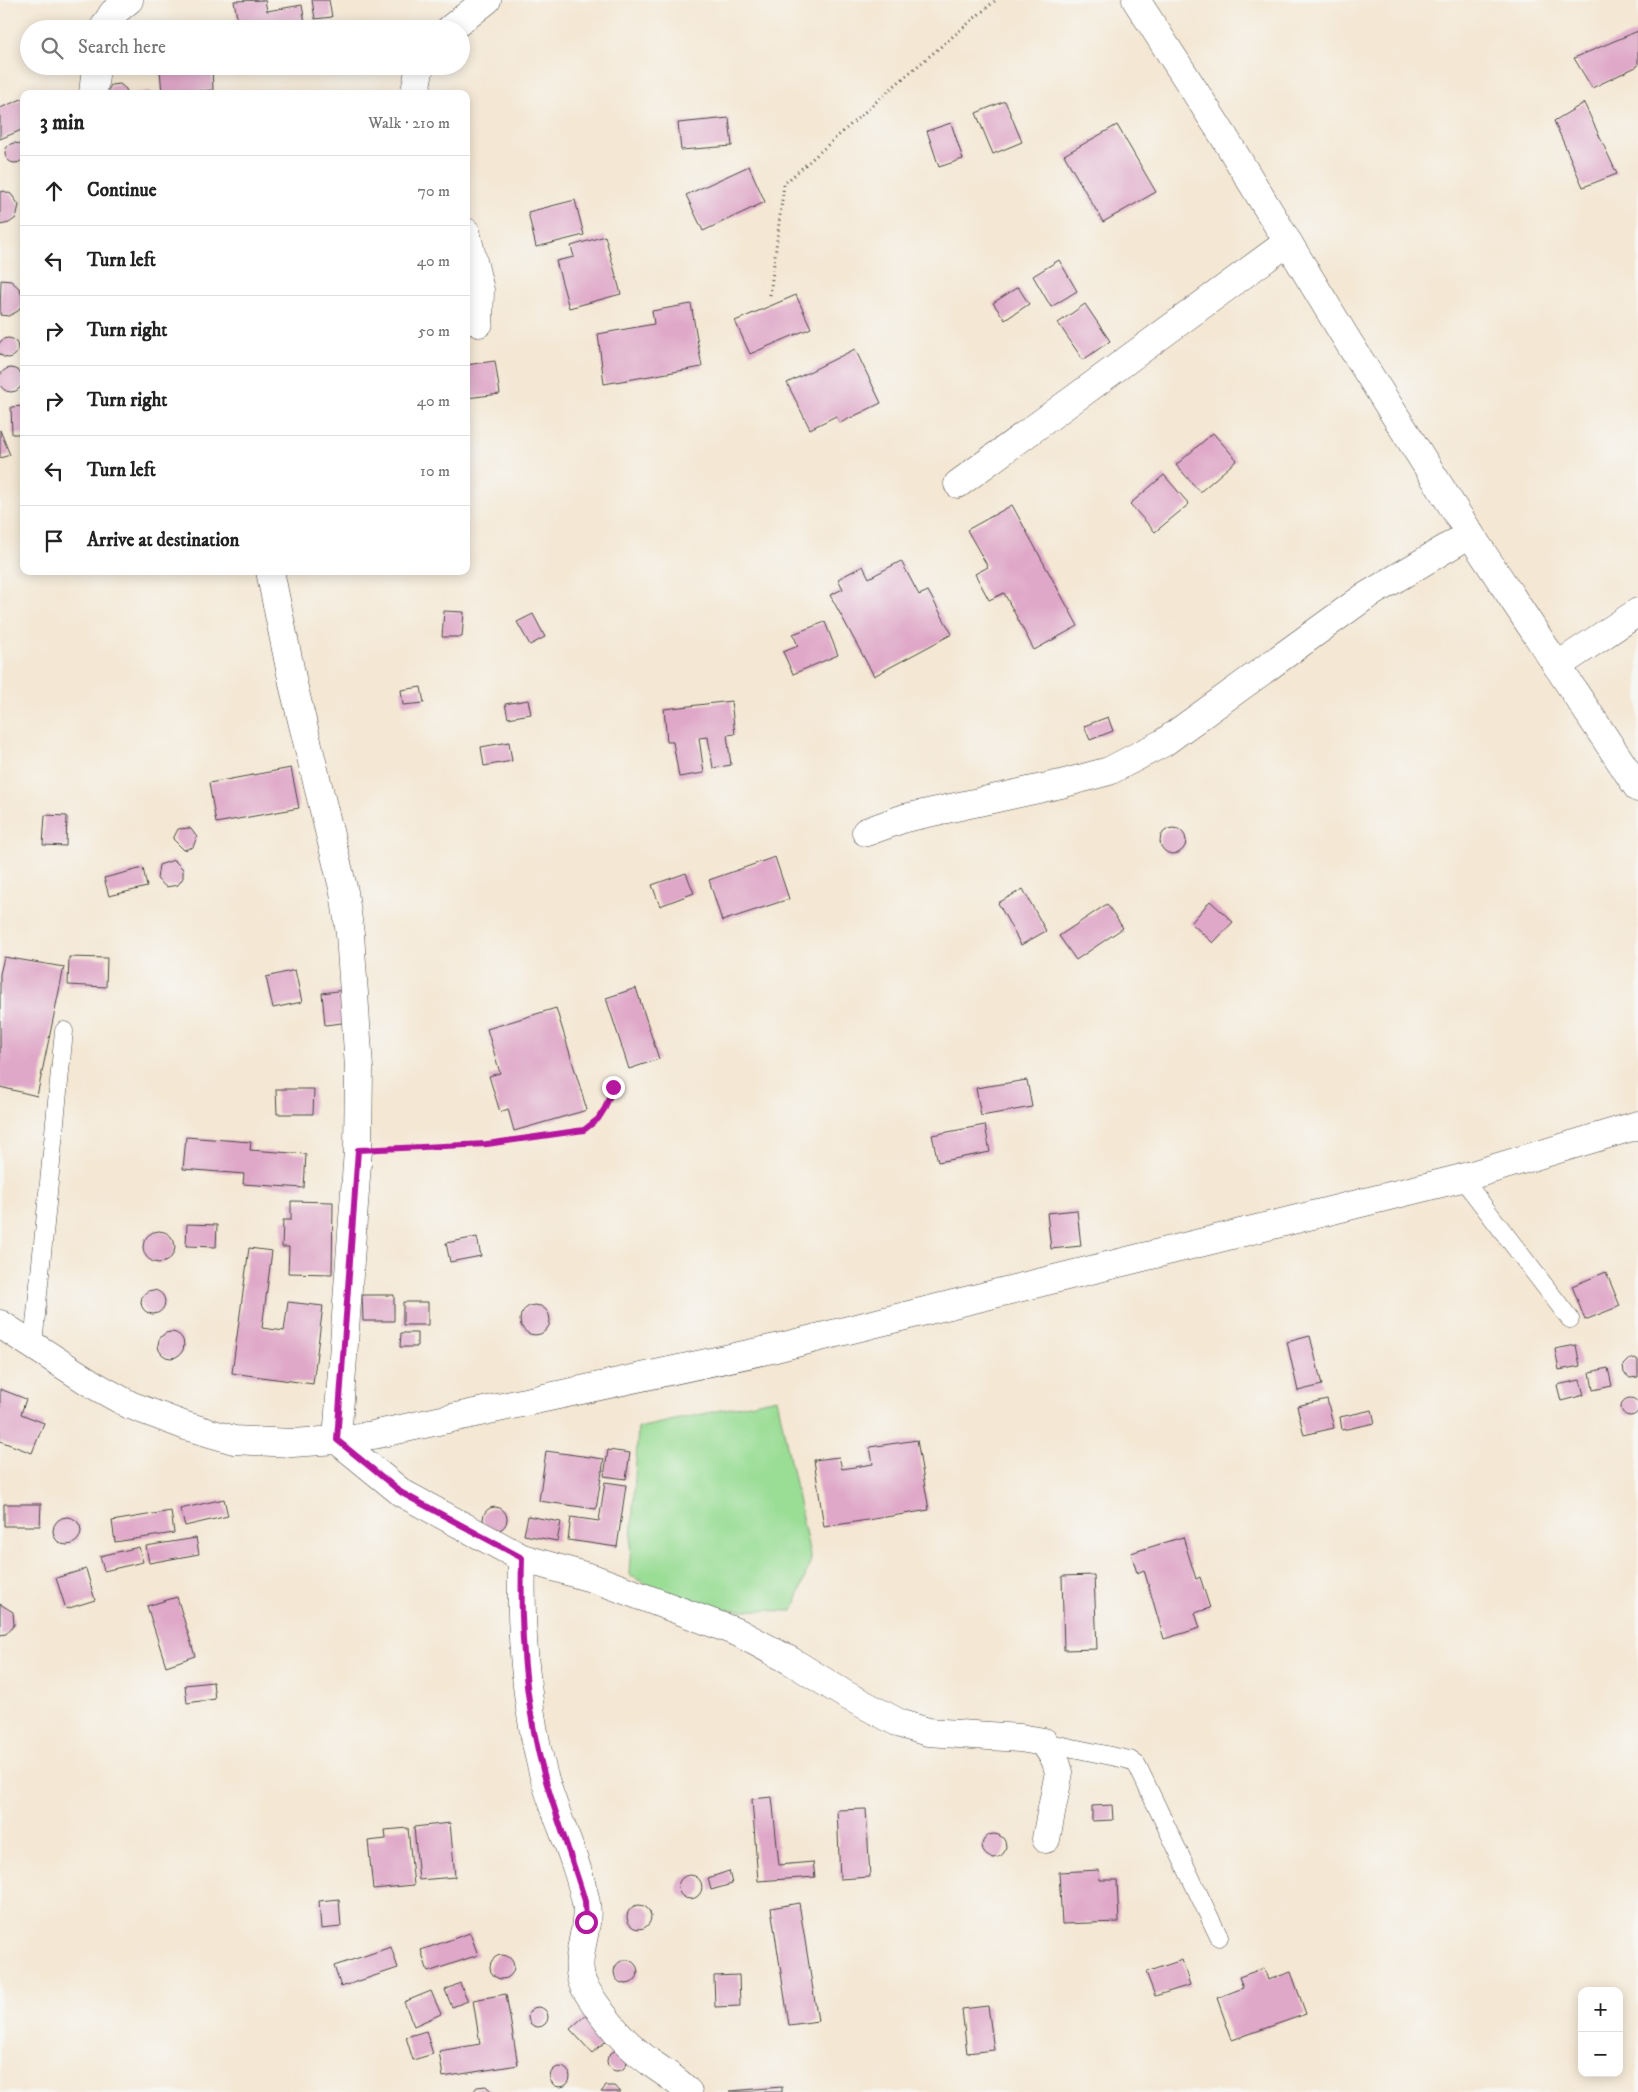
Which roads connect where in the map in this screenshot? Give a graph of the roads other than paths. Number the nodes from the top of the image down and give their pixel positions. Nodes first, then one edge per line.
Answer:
1 (129, 0) edge
2 (487, 0) edge
3 (1136, 0) edge
4 (109, 20) edge
5 (461, 20) edge
6 (95, 75) edge
7 (418, 75) edge
8 (93, 90) edge
9 (418, 90) edge
10 (1288, 242) junction
11 (470, 249) edge
12 (479, 324) dead end
13 (958, 484) dead end
14 (1470, 534) junction
15 (271, 575) edge
16 (1638, 612) edge
17 (1557, 666) junction
18 (1638, 788) edge
19 (866, 832) dead end
20 (64, 1031) dead end
21 (1638, 1125) edge
22 (1462, 1178) junction
23 (1570, 1319) dead end
24 (0, 1324) edge
25 (33, 1344) junction
26 (337, 1440) junction
27 (522, 1558) junction
28 (1044, 1742) junction
29 (1046, 1839) dead end
30 (1219, 1937) dead end
31 (688, 2092) edge

1 - 4 street
2 - 5 street
3 - 10 street
6 - 8 street
7 - 9 street
10 - 13 street
10 - 14 street
11 - 12 street
14 - 17 street
14 - 19 street
15 - 26 street
16 - 17 street
17 - 18 street
20 - 25 lane
21 - 22 street
22 - 23 lane
22 - 26 street
24 - 25 street
25 - 26 street
26 - 27 street
27 - 28 street
27 - 31 street
28 - 29 street
28 - 30 lane

